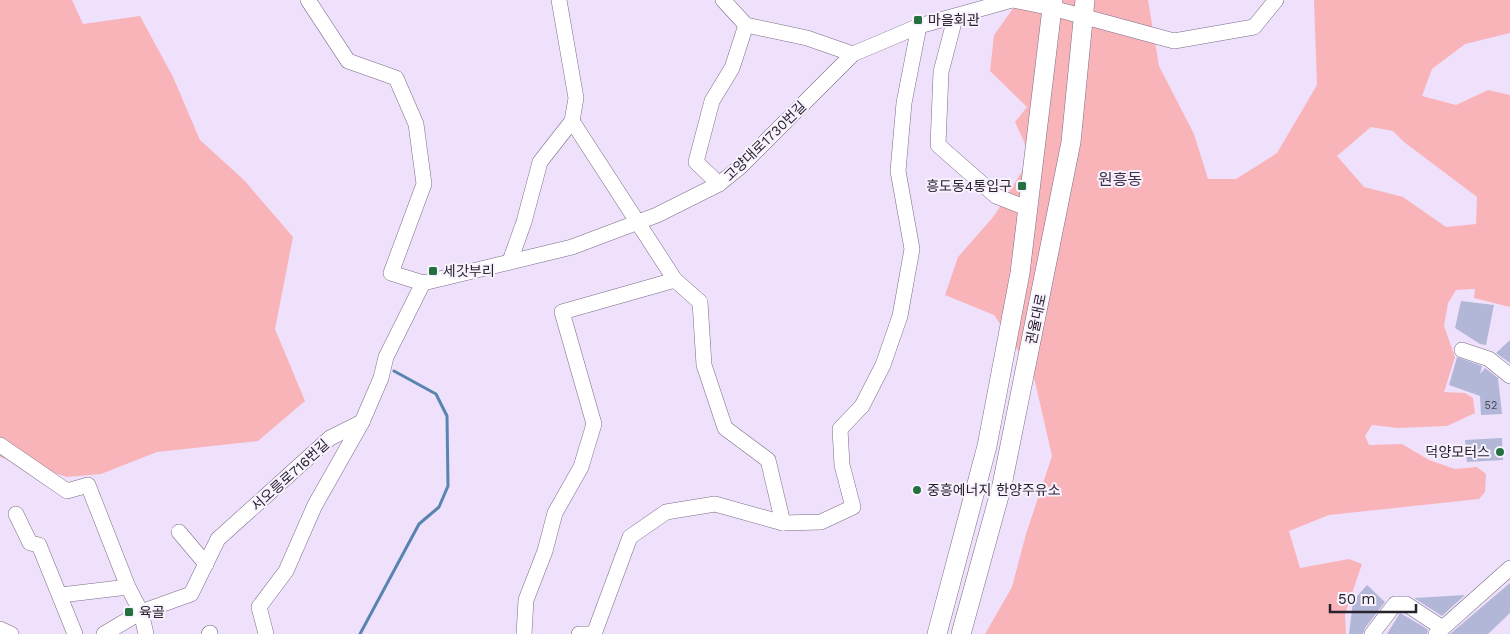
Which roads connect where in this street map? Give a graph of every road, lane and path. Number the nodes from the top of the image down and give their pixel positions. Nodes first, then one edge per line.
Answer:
1 (308, 0) edge
2 (559, 0) edge
3 (723, 0) edge
4 (1012, 0) edge
5 (1276, 0) edge
6 (1053, 4) edge
7 (1084, 8) edge
8 (955, 18) junction
9 (746, 25) junction
10 (919, 26) junction
11 (853, 54) junction
12 (572, 120) junction
13 (719, 184) junction
14 (1029, 209) junction
15 (638, 223) junction
16 (510, 261) junction
17 (675, 280) junction
18 (423, 284) junction
19 (1462, 350) dead end
20 (1510, 376) edge
21 (362, 422) junction
22 (0, 444) edge
23 (16, 514) dead end
24 (784, 524) junction
25 (179, 532) dead end
26 (206, 564) junction
27 (1510, 568) edge
28 (128, 587) junction
29 (61, 595) junction
30 (141, 612) junction
31 (0, 629) edge
32 (1439, 631) edge
33 (11, 634) edge
34 (75, 634) edge
35 (104, 634) edge
36 (146, 634) edge
37 (266, 634) edge
38 (524, 634) edge
39 (579, 634) edge
40 (937, 634) edge
41 (961, 634) edge
42 (1372, 634) edge

1 - 18 street
2 - 12 street
3 - 9 street
4 - 6 street, 고양대로1730번길
4 - 8 street, 고양대로1730번길
5 - 7 street, 고양대로1730번길
6 - 7 street, 고양대로1730번길
6 - 14 main road, 권율대로
7 - 41 main road, 권율대로
8 - 10 street, 고양대로1730번길
8 - 14 street
9 - 11 street
9 - 13 street
10 - 11 street, 고양대로1730번길
10 - 24 street
11 - 13 street, 고양대로1730번길
12 - 15 street
12 - 16 street
13 - 15 street, 고양대로1730번길
14 - 40 main road, 권율대로
15 - 16 street, 고양대로1730번길
15 - 17 street
16 - 18 street, 고양대로1730번길
17 - 24 street
17 - 38 street
18 - 21 street
19 - 20 street
21 - 26 street, 서오릉로716번길
21 - 37 street, 서오릉로716번길
22 - 28 street
23 - 29 street
24 - 39 street
25 - 26 street
26 - 30 street, 서오릉로716번길
27 - 32 street
28 - 29 street
28 - 30 street
29 - 34 street
30 - 35 street, 서오릉로716번길
30 - 36 street
31 - 33 street
32 - 42 street

